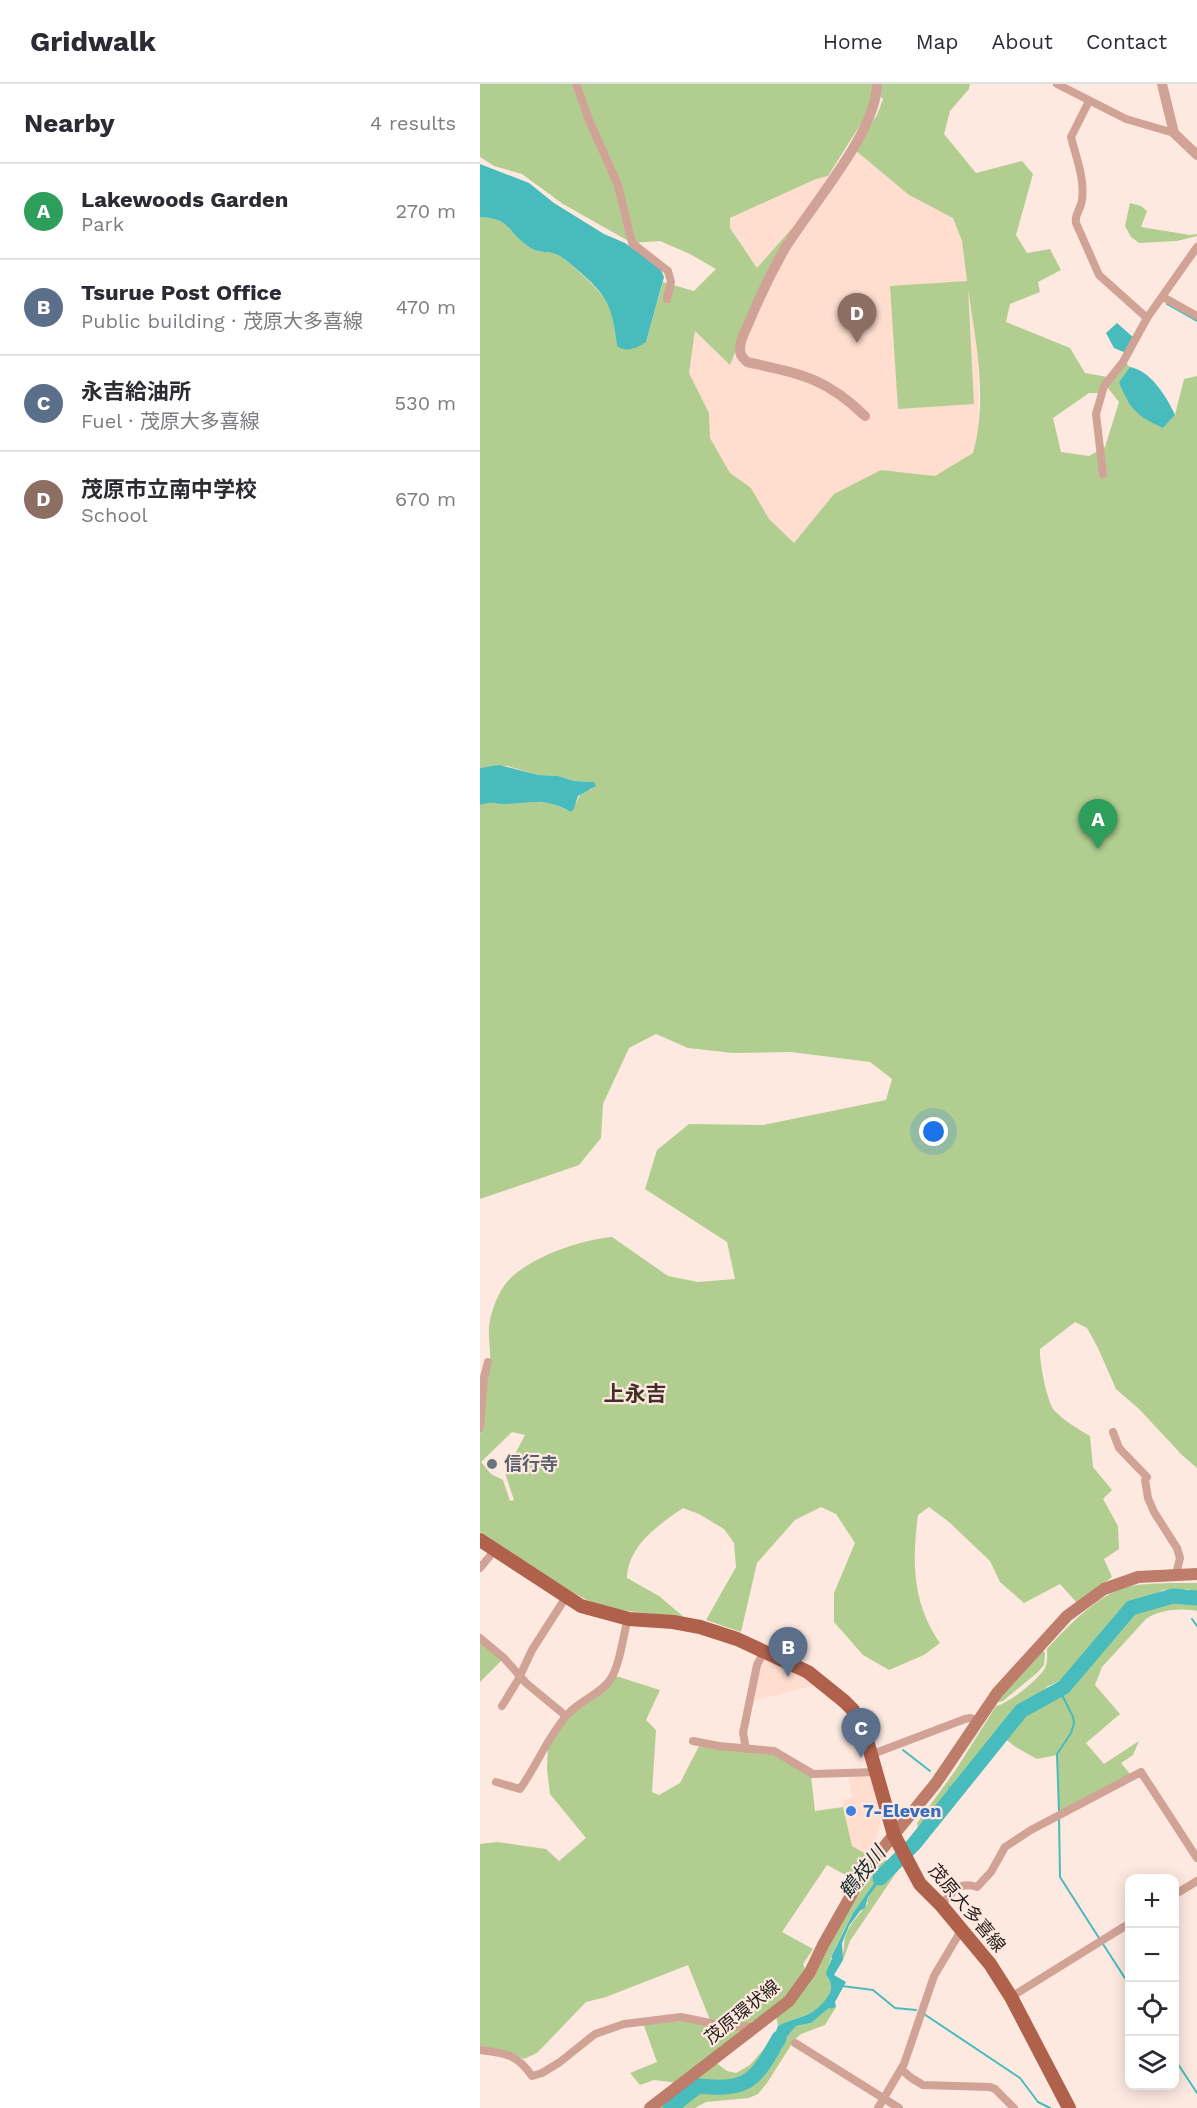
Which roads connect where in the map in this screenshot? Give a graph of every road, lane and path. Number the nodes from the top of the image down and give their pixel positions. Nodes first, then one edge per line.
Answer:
1 (576, 84) edge
2 (878, 84) edge
3 (1057, 84) edge
4 (1162, 84) edge
5 (1089, 101) junction
6 (1174, 133) junction
7 (1197, 155) edge
8 (1197, 247) edge
9 (1163, 297) junction
10 (667, 299) dead end
11 (1197, 316) edge
12 (1147, 318) junction
13 (865, 416) dead end
14 (1103, 474) dead end
15 (488, 1362) dead end
16 (480, 1428) edge
17 (1113, 1432) dead end
18 (480, 1540) edge
19 (495, 1550) junction
20 (480, 1568) edge
21 (1176, 1574) junction
22 (1197, 1574) edge
23 (566, 1597) junction
24 (628, 1618) junction
25 (480, 1638) edge
26 (764, 1651) junction
27 (520, 1676) junction
28 (502, 1706) dead end
29 (566, 1716) junction
30 (976, 1721) junction
31 (693, 1741) dead end
32 (746, 1749) junction
33 (870, 1755) junction
34 (876, 1772) junction
35 (496, 1782) dead end
36 (897, 1839) junction
37 (1197, 1858) edge
38 (1197, 1881) edge
39 (1179, 1892) edge
40 (941, 1905) junction
41 (1125, 1926) edge
42 (962, 1929) junction
43 (1011, 1997) junction
44 (757, 2026) junction
45 (795, 2043) dead end
46 (480, 2050) edge
47 (901, 2069) junction
48 (884, 2098) junction
49 (650, 2108) edge
50 (878, 2108) edge
51 (899, 2108) edge
52 (1014, 2108) edge
53 (1069, 2108) edge

1 - 10 street
2 - 13 street
3 - 5 street
4 - 6 street
5 - 6 street
5 - 12 street
6 - 7 street
8 - 9 street
9 - 11 street
9 - 12 street
12 - 14 street
15 - 16 street
17 - 21 street
18 - 19 main road, 茂原大多喜線
19 - 20 street
19 - 23 main road, 茂原大多喜線
21 - 22 main road, 茂原環状線
21 - 30 main road, 茂原環状線
23 - 24 main road, 茂原大多喜線
23 - 27 street
24 - 26 main road, 茂原大多喜線
24 - 29 street
25 - 27 street
26 - 32 street
26 - 33 main road, 茂原大多喜線
27 - 28 street
27 - 29 street
29 - 35 street
30 - 33 street
30 - 36 main road, 茂原環状線
31 - 32 street
32 - 34 street
33 - 34 main road, 茂原大多喜線
34 - 36 main road, 茂原大多喜線
36 - 40 main road, 茂原大多喜線
36 - 44 main road, 茂原環状線
37 - 40 street
38 - 39 street
40 - 42 main road, 茂原大多喜線
41 - 43 street
42 - 43 main road, 茂原大多喜線
42 - 47 street
43 - 53 main road, 茂原大多喜線
44 - 46 street
44 - 49 main road, 茂原環状線
45 - 48 street
47 - 48 street
47 - 52 street
48 - 50 street
48 - 51 street

